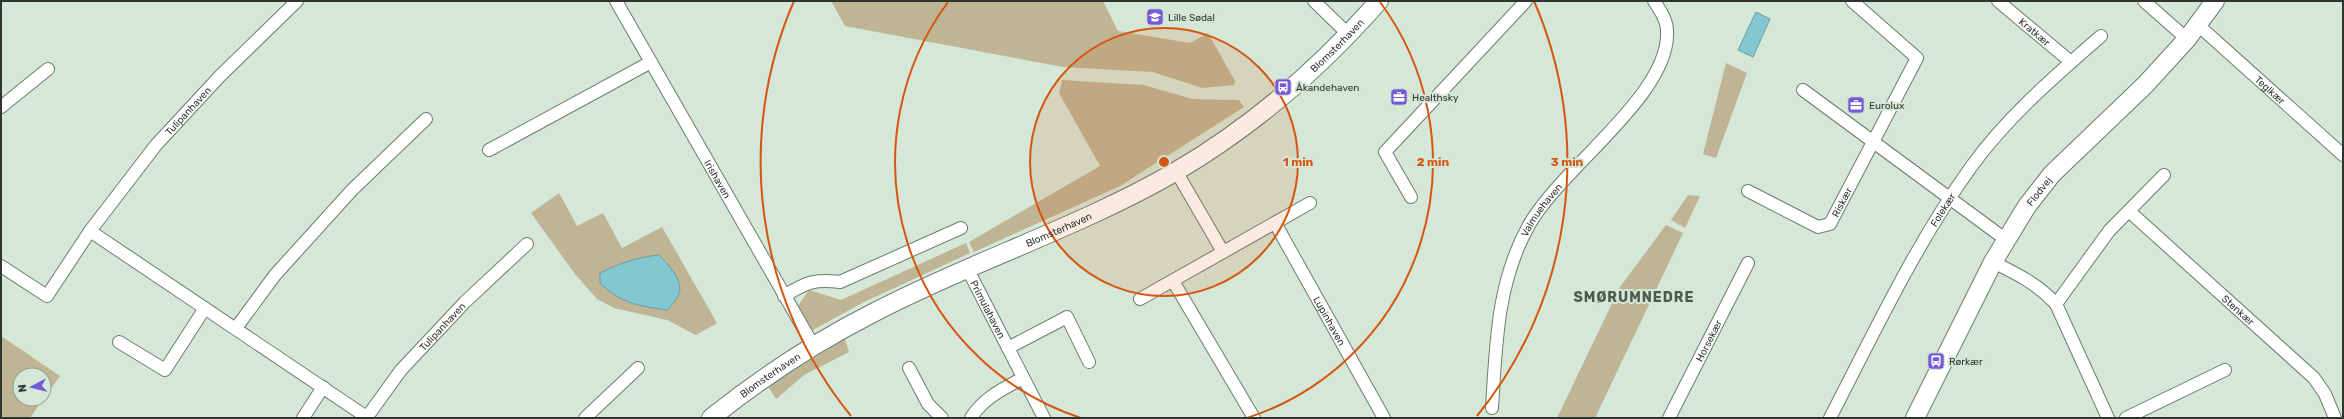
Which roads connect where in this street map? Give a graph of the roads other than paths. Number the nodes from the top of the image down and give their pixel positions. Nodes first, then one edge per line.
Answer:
1 (297, 1) edge
2 (616, 1) edge
3 (1314, 1) edge
4 (1379, 1) edge
5 (1526, 1) edge
6 (1654, 1) edge
7 (1852, 1) edge
8 (1998, 1) edge
9 (2144, 1) edge
10 (2215, 1) edge
11 (2198, 25) junction
12 (1349, 35) junction
13 (2101, 36) dead end
14 (2187, 39) junction
15 (651, 62) junction
16 (2071, 62) junction
17 (48, 69) dead end
18 (1803, 90) dead end
19 (1, 107) edge
20 (426, 119) dead end
21 (1874, 142) junction
22 (489, 150) dead end
23 (2343, 155) edge
24 (1176, 171) junction
25 (2164, 175) dead end
26 (1748, 191) dead end
27 (1411, 197) dead end
28 (1950, 198) junction
29 (1310, 203) dead end
30 (2130, 212) junction
31 (1275, 223) junction
32 (961, 228) dead end
33 (90, 230) junction
34 (2006, 239) junction
35 (527, 244) dead end
36 (1223, 252) junction
37 (1748, 262) dead end
38 (1993, 262) junction
39 (1, 266) edge
40 (968, 270) junction
41 (1173, 281) junction
42 (784, 296) junction
43 (1140, 299) dead end
44 (2056, 304) junction
45 (205, 308) junction
46 (236, 328) junction
47 (119, 342) dead end
48 (813, 346) junction
49 (1008, 348) junction
50 (1089, 362) dead end
51 (638, 368) dead end
52 (909, 368) dead end
53 (2225, 370) dead end
54 (1023, 378) junction
55 (323, 387) junction
56 (1492, 408) dead end
57 (303, 418) edge
58 (368, 418) edge
59 (585, 418) edge
60 (711, 418) edge
61 (942, 418) edge
62 (971, 418) edge
63 (1044, 418) edge
64 (1254, 418) edge
65 (1384, 418) edge
66 (1669, 418) edge
67 (1830, 418) edge
68 (1914, 418) edge
69 (2108, 418) edge
70 (2126, 418) edge
71 (2335, 418) edge

1 - 33 street, Tulipanhaven
2 - 15 street, Irishaven
3 - 12 street
4 - 12 street, Blomsterhaven
5 - 27 street
6 - 56 street, Valmuehaven
7 - 21 street, Riskær
8 - 16 street, Kratkær
9 - 14 street
10 - 11 street, Flodvej
11 - 14 street, Flodvej
11 - 23 street, Teglkær
12 - 24 street, Blomsterhaven
13 - 16 street, Folekær
14 - 34 street, Flodvej
15 - 22 street
15 - 42 street, Irishaven
16 - 28 street, Folekær
17 - 19 street
18 - 21 street
20 - 46 street
21 - 26 street, Riskær
21 - 28 street
24 - 36 street
24 - 40 street, Blomsterhaven
25 - 30 street
28 - 34 street
28 - 67 street, Folekær
29 - 31 street
30 - 44 street
30 - 71 street, Stenkær
31 - 36 street
31 - 65 street, Lupinhaven
32 - 42 street
33 - 39 street, Tulipanhaven
33 - 45 street, Tulipanhaven
34 - 38 street, Flodvej
35 - 58 street, Tulipanhaven
36 - 41 street
37 - 66 street, Horsekær
38 - 44 street
38 - 68 street, Flodvej
40 - 48 street, Blomsterhaven
40 - 49 street, Primulahaven
41 - 43 street
41 - 64 street
42 - 48 street, Irishaven
44 - 69 street
45 - 46 street, Tulipanhaven
45 - 47 street
46 - 55 street, Tulipanhaven
48 - 60 street, Blomsterhaven
49 - 50 street, Primulahaven
49 - 54 street, Primulahaven
51 - 59 street
52 - 61 street
53 - 70 street
54 - 62 street
54 - 63 street, Primulahaven
55 - 57 street
55 - 58 street, Tulipanhaven

